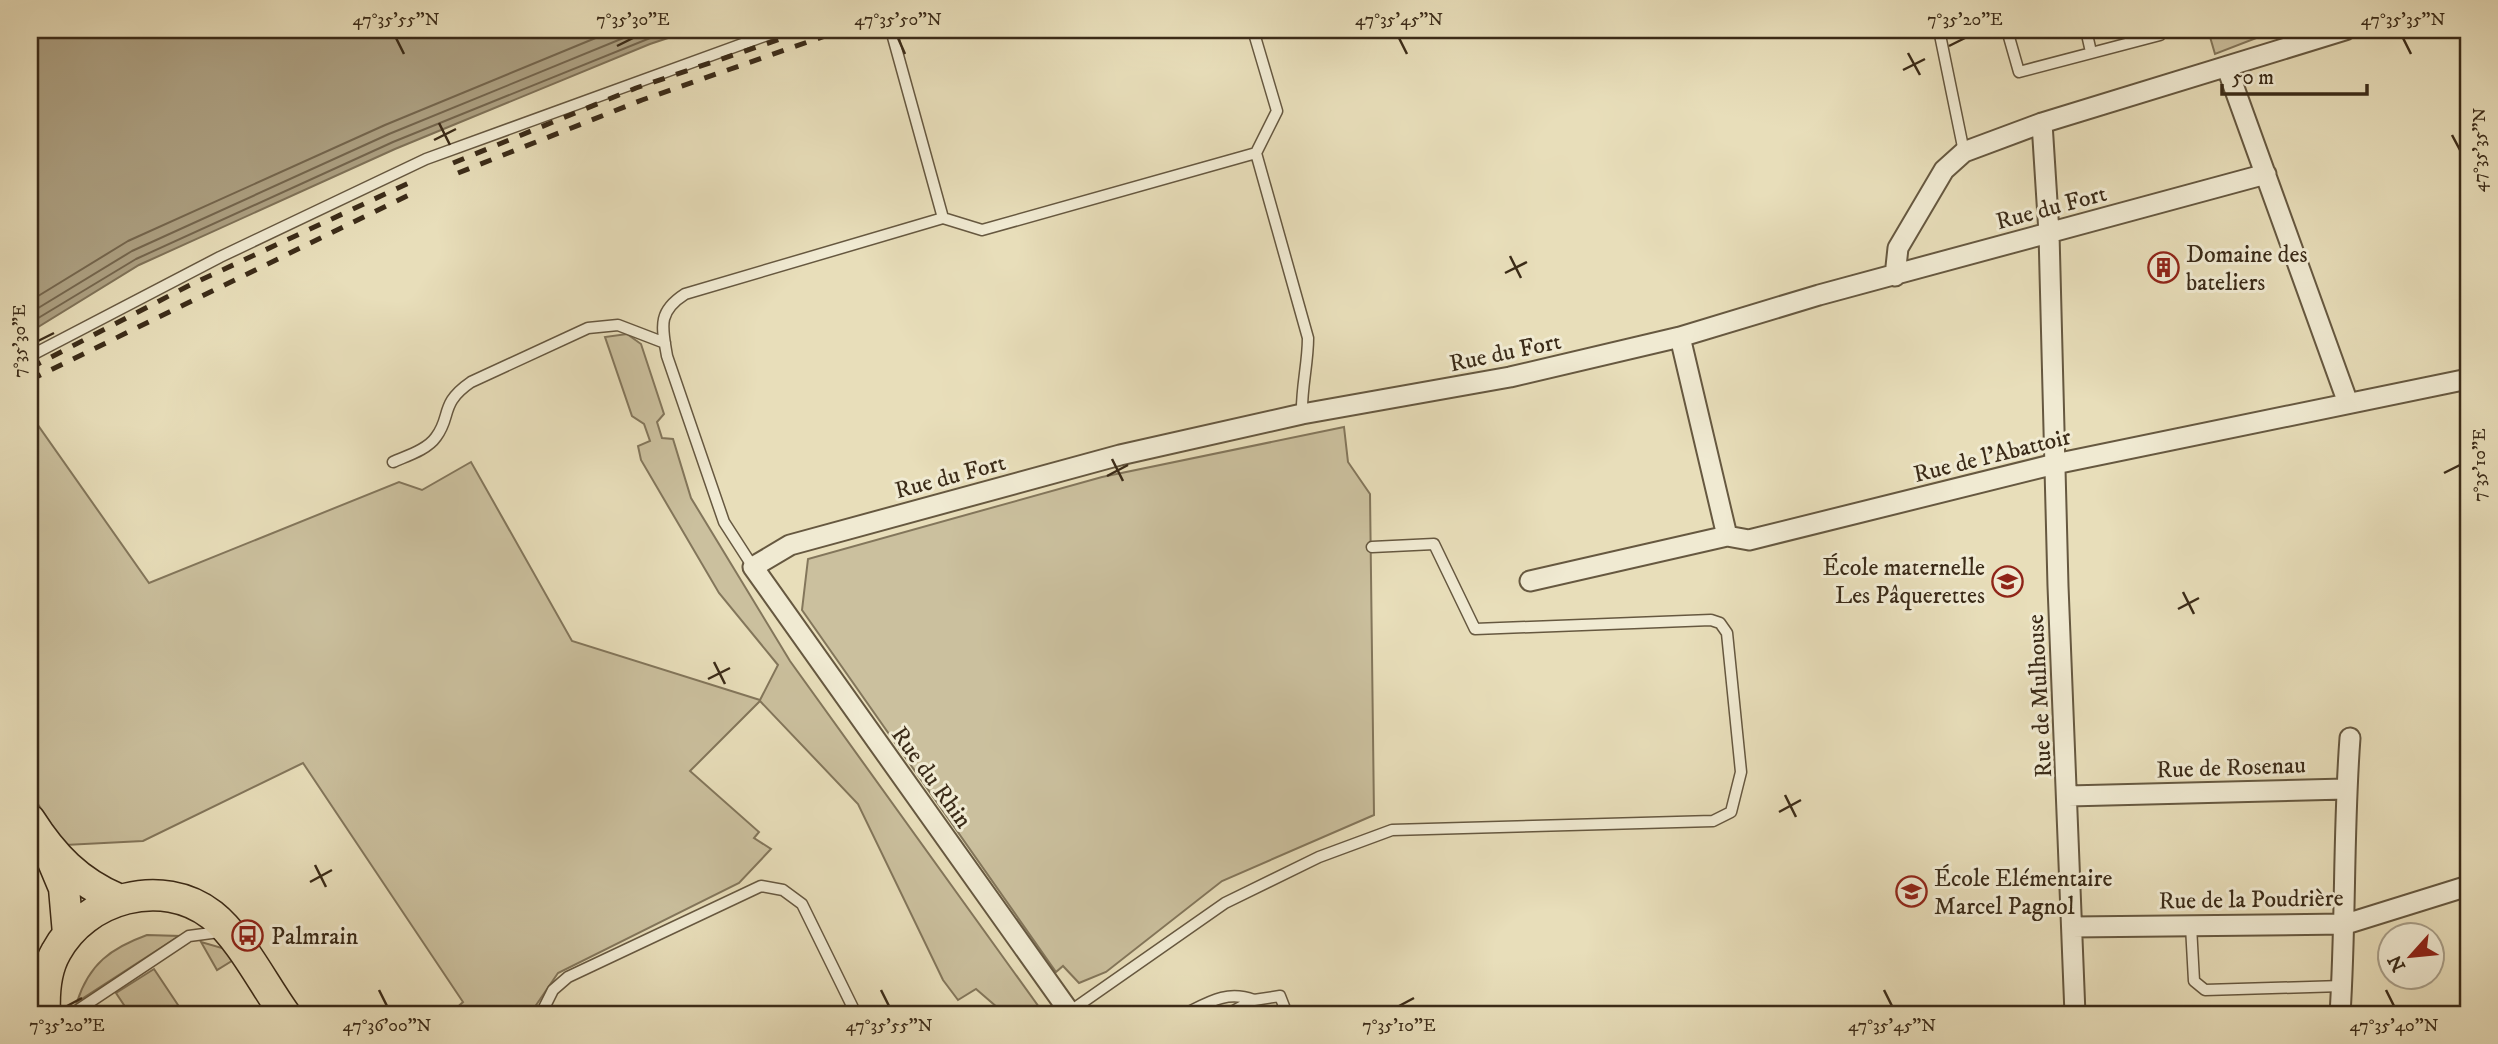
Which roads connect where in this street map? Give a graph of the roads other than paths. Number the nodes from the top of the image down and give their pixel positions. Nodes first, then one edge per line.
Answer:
1 (781, 30) edge
2 (891, 30) edge
3 (1253, 30) edge
4 (1939, 30) edge
5 (2007, 30) edge
6 (2086, 30) edge
7 (2159, 30) edge
8 (2345, 30) edge
9 (2091, 52) junction
10 (2227, 68) junction
11 (2042, 123) junction
12 (1964, 152) junction
13 (1256, 153) junction
14 (2266, 174) junction
15 (943, 218) junction
16 (2049, 233) junction
17 (1895, 276) junction
18 (1680, 337) junction
19 (665, 343) junction
20 (30, 356) edge
21 (2468, 379) edge
22 (2348, 402) junction
23 (1302, 414) junction
24 (393, 462) dead end
25 (2054, 464) junction
26 (1727, 536) junction
27 (1372, 547) dead end
28 (753, 567) junction
29 (1530, 581) dead end
30 (2350, 738) dead end
31 (2345, 789) junction
32 (2068, 796) junction
33 (38, 832) edge
34 (2468, 886) edge
35 (118, 900) junction
36 (2346, 924) junction
37 (2191, 926) junction
38 (2071, 927) junction
39 (227, 930) junction
40 (68, 934) junction
41 (2342, 986) junction
42 (1254, 1000) junction
43 (1070, 1013) edge
44 (45, 1014) edge
45 (72, 1014) edge
46 (285, 1014) edge
47 (541, 1014) edge
48 (856, 1014) edge
49 (1185, 1014) edge
50 (1228, 1014) edge
51 (1287, 1014) edge
52 (2075, 1014) edge
53 (2340, 1014) edge

1 - 20 lane
2 - 15 lane
3 - 13 lane
4 - 12 lane
5 - 9 lane
6 - 9 lane
7 - 9 lane
8 - 10 street
10 - 11 street
10 - 14 street
11 - 12 street
11 - 16 street, Rue de Mulhouse
12 - 17 street
13 - 15 lane
13 - 23 lane
14 - 16 street, Rue du Fort
14 - 22 street
15 - 19 lane
16 - 17 street, Rue du Fort
16 - 25 street, Rue de Mulhouse
17 - 18 street, Rue du Fort
18 - 23 street, Rue du Fort
18 - 26 street
19 - 24 lane
19 - 28 lane
21 - 22 street, Rue de l'Abattoir
22 - 25 street, Rue de l'Abattoir
23 - 28 street, Rue du Fort
25 - 26 street, Rue de l'Abattoir
25 - 32 street, Rue de Mulhouse
26 - 29 street, Rue de l'Abattoir
27 - 43 lane
28 - 43 street, Rue du Rhin
30 - 31 street
31 - 32 street, Rue de Rosenau
31 - 36 street
32 - 38 street, Rue de Mulhouse
33 - 35 main road
33 - 40 main road
34 - 36 street, Rue de la Poudrière
35 - 39 main road
35 - 40 main road
36 - 37 street, Rue de la Poudrière
36 - 41 street
37 - 38 street, Rue de la Poudrière
37 - 41 lane
38 - 52 street, Rue de Mulhouse
39 - 45 lane
39 - 46 main road
40 - 44 main road
41 - 53 street
42 - 49 lane
42 - 50 lane
42 - 51 lane
47 - 48 lane

